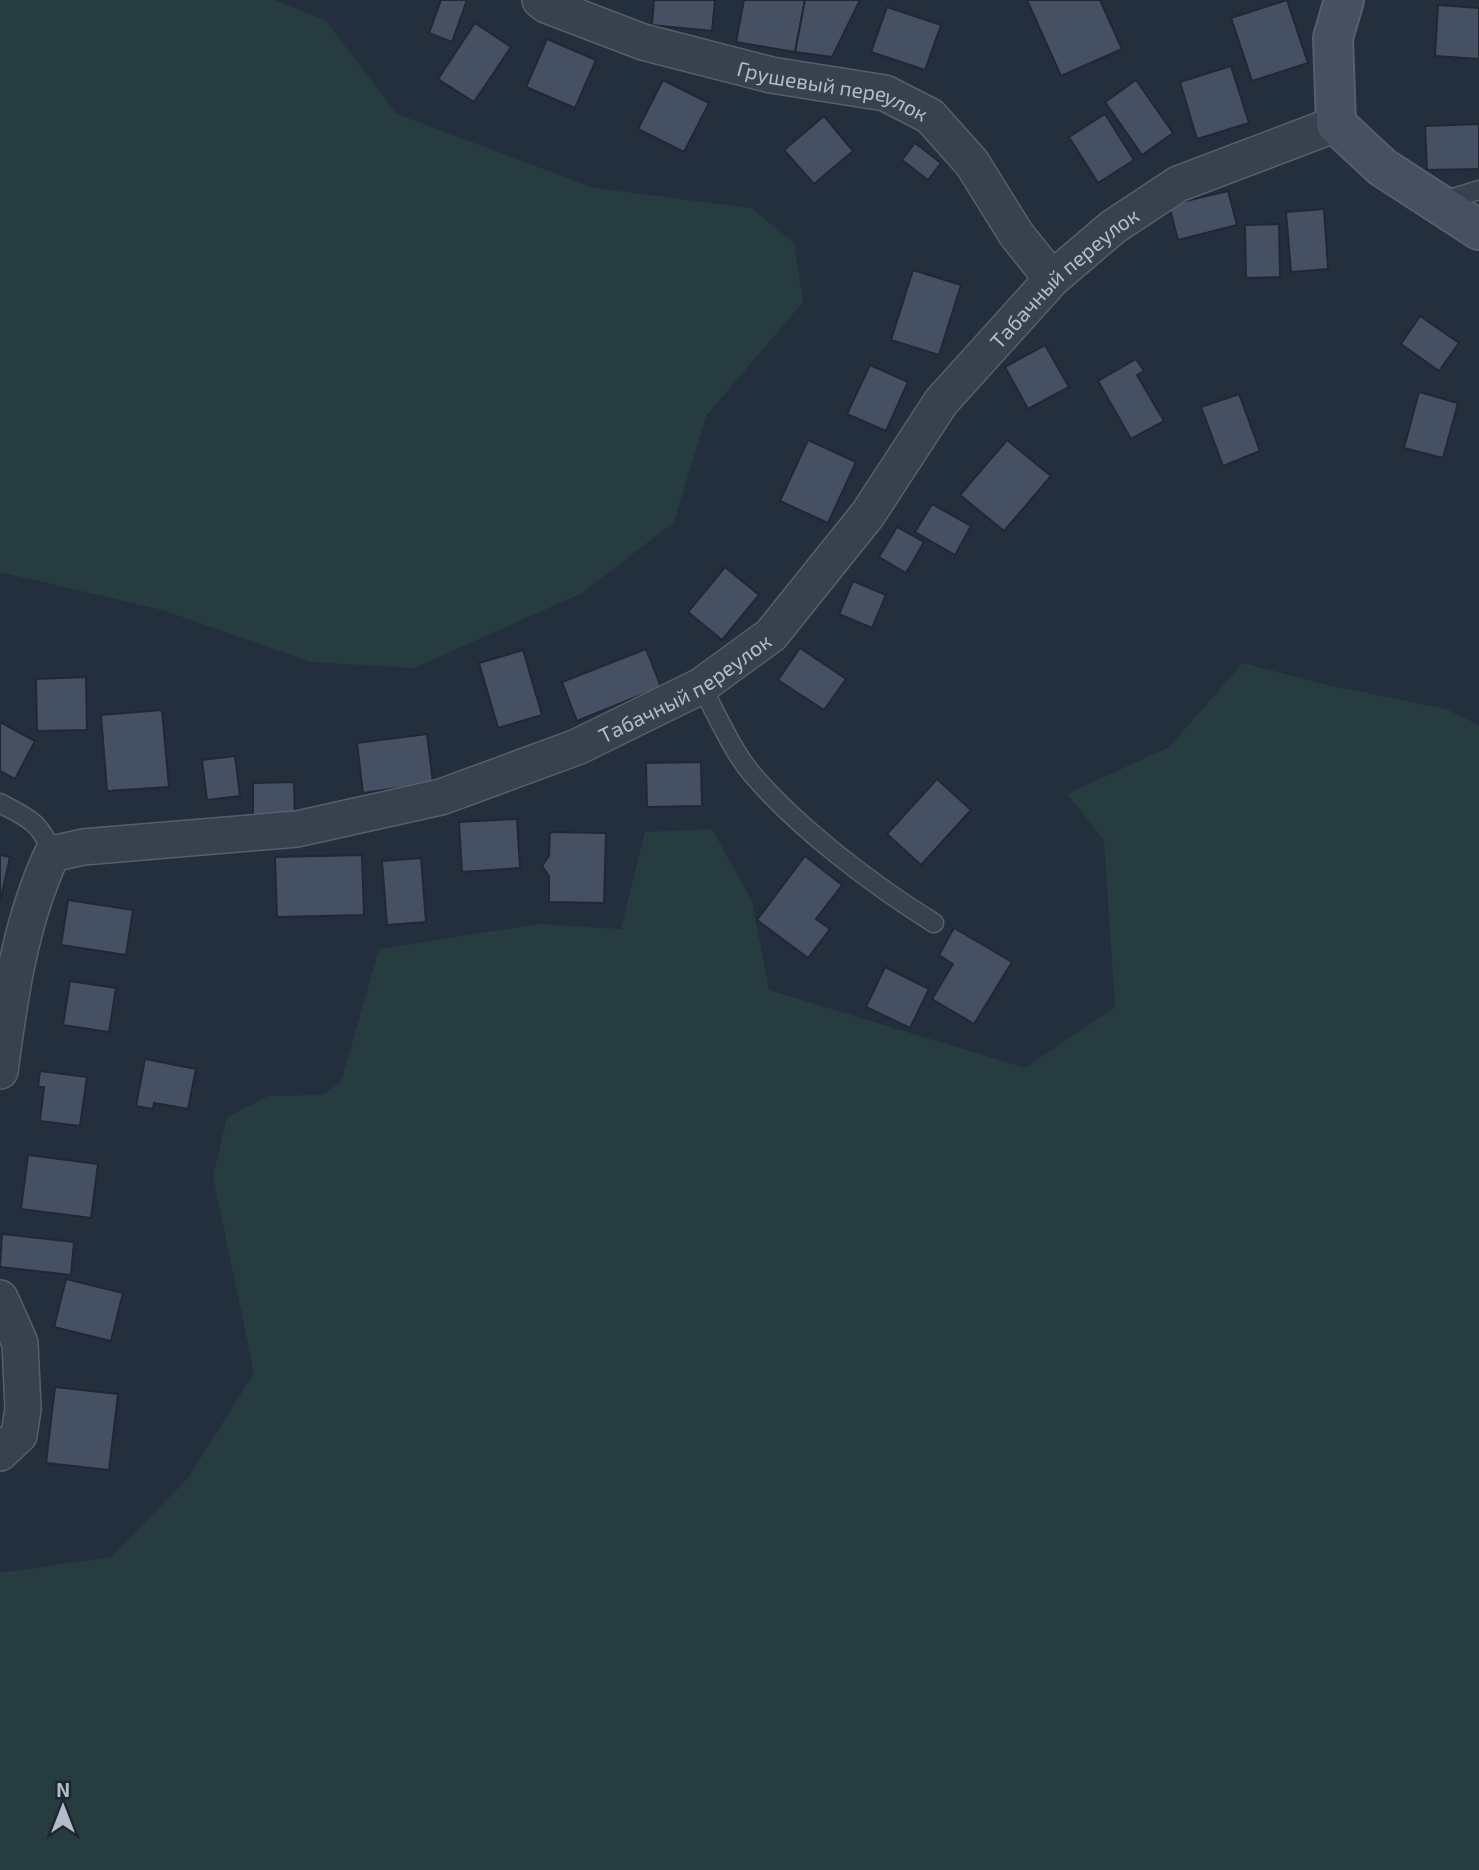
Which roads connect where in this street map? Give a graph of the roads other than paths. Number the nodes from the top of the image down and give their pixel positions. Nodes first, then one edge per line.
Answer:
1 (540, 0) edge
2 (1344, 0) edge
3 (1336, 124) junction
4 (1479, 190) edge
5 (1440, 202) junction
6 (1479, 230) edge
7 (1052, 279) junction
8 (701, 685) junction
9 (0, 803) edge
10 (52, 854) junction
11 (934, 923) dead end
12 (0, 1071) edge
13 (0, 1298) edge
14 (0, 1453) edge

1 - 7 street, Грушевый переулок
2 - 3 street
3 - 5 street
3 - 7 street, Табачный переулок
4 - 5 lane
5 - 6 street
7 - 8 street, Табачный переулок
8 - 10 street, Табачный переулок
8 - 11 lane
9 - 10 lane
10 - 12 street
13 - 14 street

